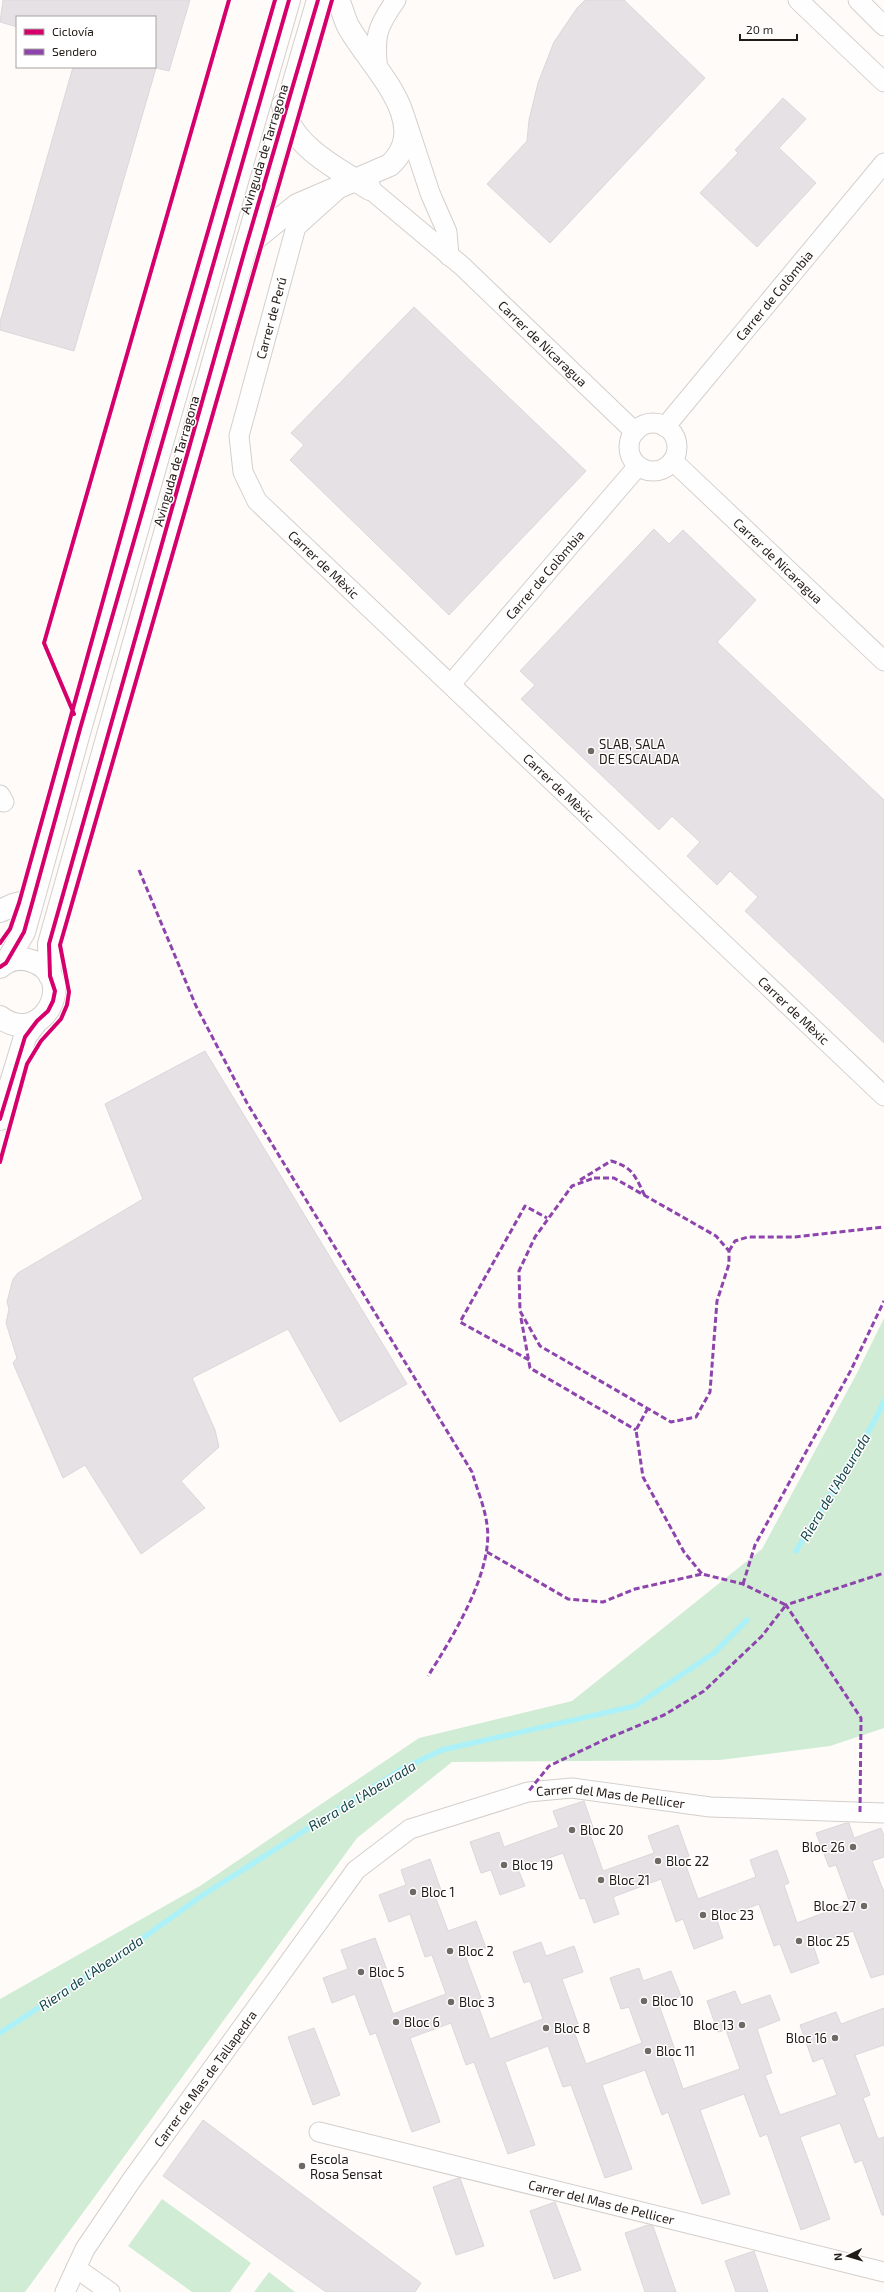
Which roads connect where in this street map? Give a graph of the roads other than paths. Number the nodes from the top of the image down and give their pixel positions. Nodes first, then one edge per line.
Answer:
1 (318, 0) edge
2 (338, 0) edge
3 (396, 0) edge
4 (798, 0) edge
5 (858, 0) edge
6 (286, 3) edge
7 (884, 26) edge
8 (378, 71) junction
9 (884, 82) edge
10 (403, 110) junction
11 (285, 116) junction
12 (884, 163) edge
13 (356, 184) junction
14 (246, 246) junction
15 (450, 256) junction
16 (665, 427) junction
17 (635, 432) junction
18 (673, 461) junction
19 (638, 466) junction
20 (243, 472) joint
21 (884, 661) edge
22 (451, 684) junction
23 (33, 900) junction
24 (0, 911) edge
25 (3, 965) edge
26 (50, 976) junction
27 (0, 1017) edge
28 (37, 1021) junction
29 (884, 1096) edge
30 (0, 1119) edge
31 (884, 1813) edge
32 (356, 1870) joint
33 (319, 2132) dead end
34 (76, 2268) junction
35 (884, 2272) edge
36 (65, 2292) edge
37 (110, 2292) edge

1 - 11 main road, Avinguda de Tarragona
2 - 8 main road
3 - 8 street
4 - 9 street
5 - 7 street
6 - 11 main road
6 - 23 main road, Avinguda de Tarragona
8 - 10 main road
10 - 13 main road
10 - 15 street
11 - 13 main road
11 - 14 main road, Avinguda de Tarragona
12 - 16 street, Carrer de Colòmbia
13 - 14 main road
13 - 15 street, Carrer de Nicaragua
13 - 20 street, Carrer de Perú
14 - 26 main road, Avinguda de Tarragona
15 - 17 street, Carrer de Nicaragua
16 - 17 street
16 - 18 street
17 - 19 street
18 - 19 street
18 - 21 street, Carrer de Nicaragua
19 - 22 street, Carrer de Colòmbia
20 - 22 street, Carrer de Mèxic
22 - 29 street, Carrer de Mèxic
23 - 24 main road
23 - 25 main road, Avinguda de Tarragona
25 - 26 main road
26 - 28 main road, Avinguda de Tarragona
27 - 28 main road
28 - 30 main road
31 - 32 street, Carrer del Mas de Pellicer
32 - 34 street, Carrer de Mas de Tallapedra
33 - 35 street, Carrer del Mas de Pellicer
34 - 36 street, Carrer de Mas de Tallapedra
34 - 37 street

